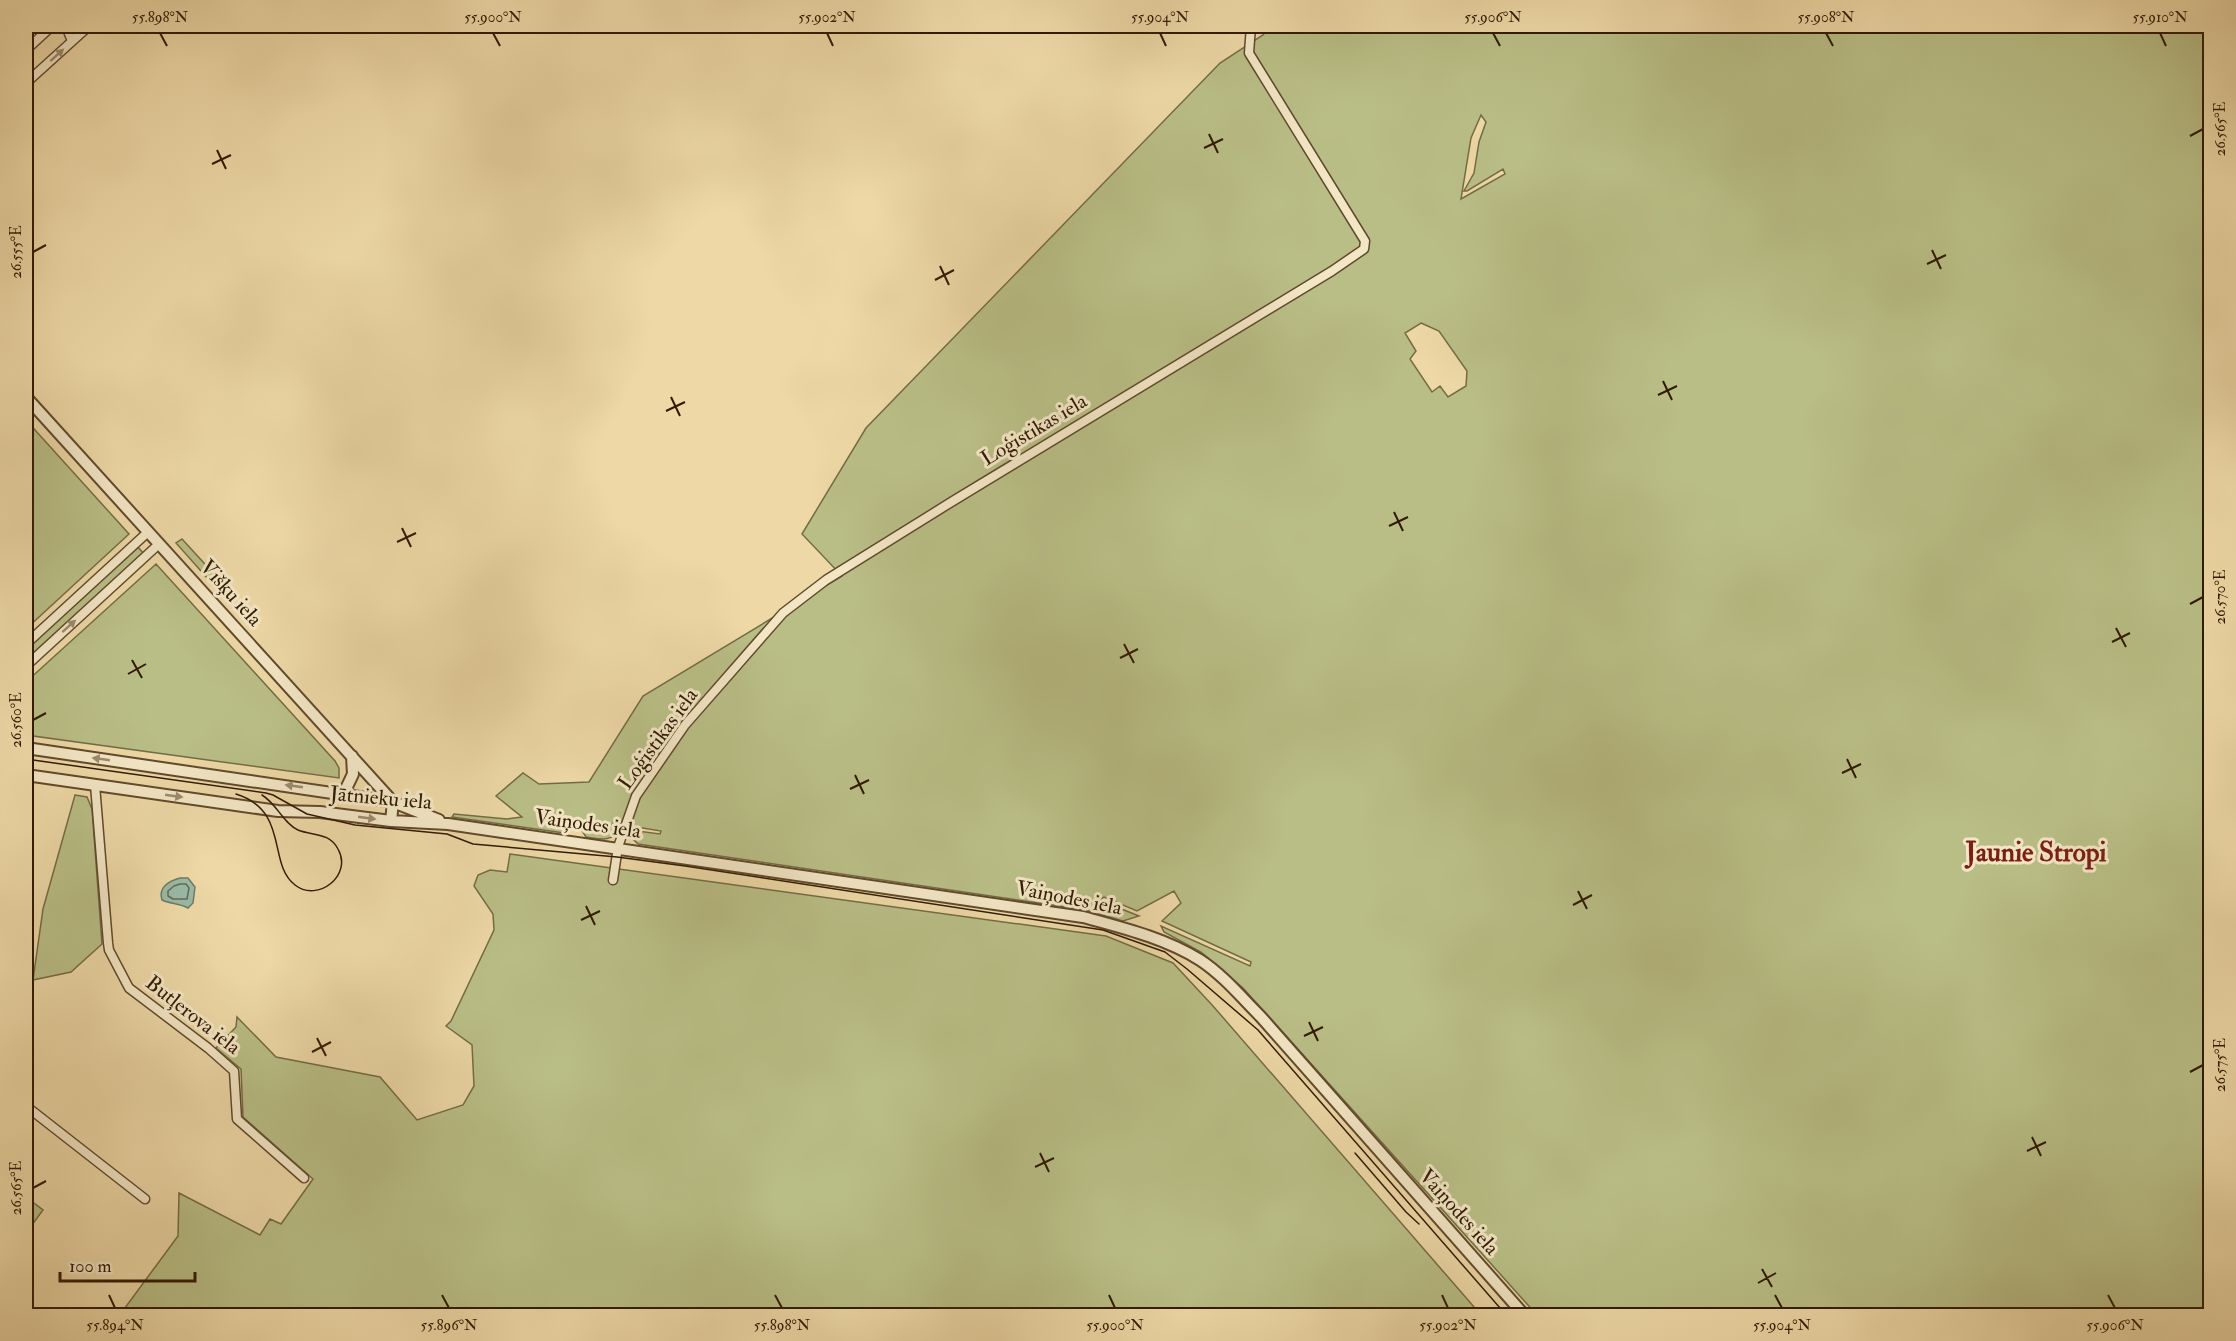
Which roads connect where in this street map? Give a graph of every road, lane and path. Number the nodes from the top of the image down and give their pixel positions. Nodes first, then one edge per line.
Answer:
1 (52, 26) edge
2 (61, 26) edge
3 (89, 26) edge
4 (1251, 26) edge
5 (72, 41) junction
6 (26, 50) edge
7 (26, 83) edge
8 (26, 397) edge
9 (148, 532) junction
10 (159, 544) junction
11 (26, 644) edge
12 (26, 666) edge
13 (26, 748) edge
14 (352, 756) junction
15 (26, 775) edge
16 (95, 784) junction
17 (344, 793) junction
18 (393, 802) junction
19 (391, 821) junction
20 (448, 824) junction
21 (618, 847) junction
22 (613, 880) dead end
23 (26, 1106) edge
24 (304, 1178) dead end
25 (145, 1199) dead end
26 (1525, 1316) edge

1 - 6 street
2 - 5 street
3 - 5 street
4 - 21 street, Loģistikas iela
7 -> 5 street
8 - 9 street, Višķu iela
9 - 10 street, Višķu iela
9 - 11 street
12 -> 10 street
10 - 14 street, Višķu iela
17 -> 13 street, Jātnieku iela
14 - 17 street
14 - 18 street, Višķu iela
15 - 16 street, Jātnieku iela
16 -> 19 street, Jātnieku iela
16 - 24 street, Butļerova iela
17 - 18 street, Jātnieku iela
18 - 19 street
18 - 20 street, Jātnieku iela
19 - 20 street, Jātnieku iela
20 - 21 street, Vaiņodes iela
21 - 22 street, Loģistikas iela
21 - 26 street, Vaiņodes iela
23 - 25 street

